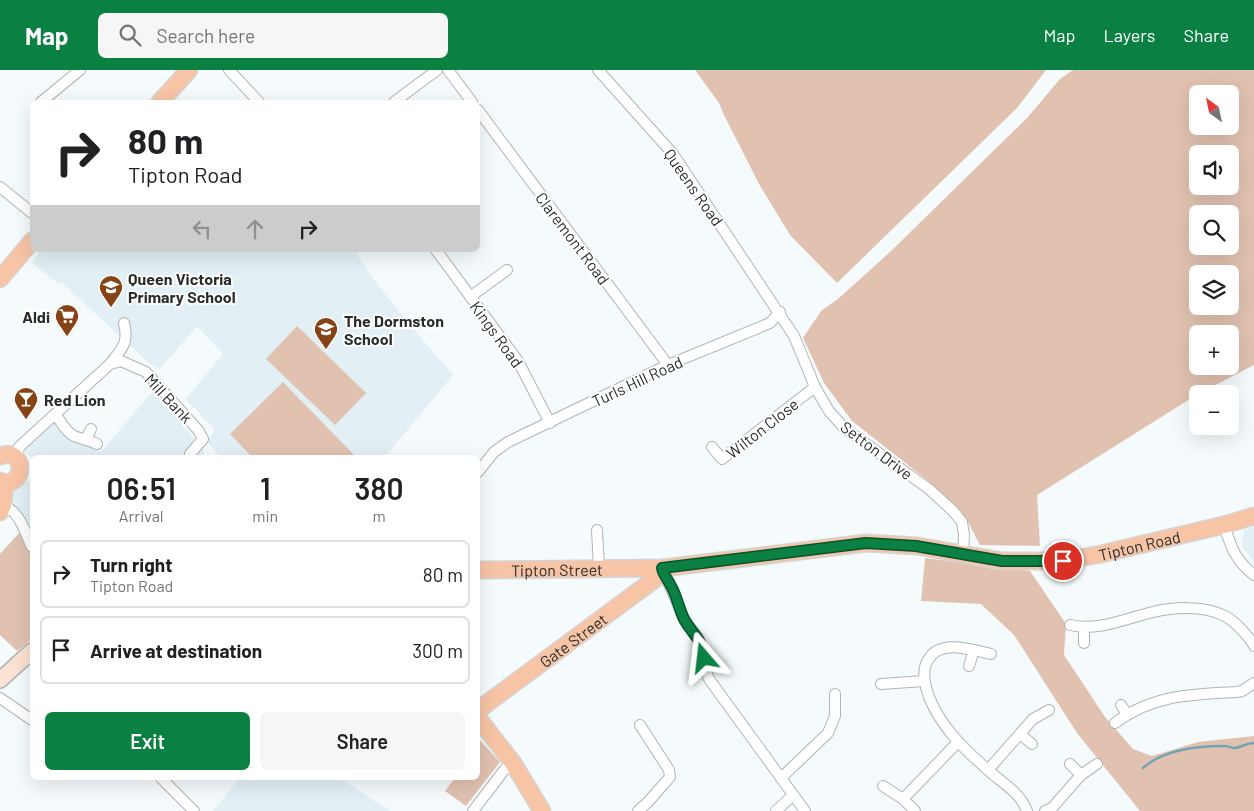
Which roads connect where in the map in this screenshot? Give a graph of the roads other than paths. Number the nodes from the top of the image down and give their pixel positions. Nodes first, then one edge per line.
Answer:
1 (80, 70) edge
2 (189, 70) edge
3 (229, 70) edge
4 (437, 70) edge
5 (448, 70) edge
6 (598, 70) edge
7 (43, 100) edge
8 (162, 100) edge
9 (257, 100) edge
10 (397, 100) edge
11 (470, 100) edge
12 (480, 113) edge
13 (0, 187) edge
14 (30, 211) edge
15 (30, 243) edge
16 (437, 252) edge
17 (507, 270) dead end
18 (0, 279) edge
19 (470, 297) junction
20 (780, 312) junction
21 (124, 323) dead end
22 (110, 364) junction
23 (668, 365) junction
24 (815, 388) junction
25 (56, 415) junction
26 (550, 423) junction
27 (91, 429) dead end
28 (86, 439) junction
29 (97, 444) dead end
30 (712, 447) dead end
31 (190, 454) dead end
32 (13, 459) edge
33 (480, 470) edge
34 (2, 482) edge
35 (2, 508) edge
36 (1254, 516) edge
37 (1224, 525) junction
38 (597, 530) dead end
39 (30, 543) edge
40 (963, 553) junction
41 (599, 568) junction
42 (636, 569) joint
43 (480, 570) edge
44 (663, 570) junction
45 (1254, 574) edge
46 (1070, 625) dead end
47 (1084, 628) junction
48 (1253, 642) edge
49 (1084, 643) dead end
50 (974, 650) junction
51 (30, 653) edge
52 (991, 654) dead end
53 (969, 666) dead end
54 (0, 680) edge
55 (924, 681) junction
56 (1254, 683) edge
57 (881, 684) dead end
58 (835, 694) dead end
59 (0, 698) edge
60 (480, 708) edge
61 (1049, 710) dead end
62 (30, 719) edge
63 (480, 721) edge
64 (1114, 724) dead end
65 (640, 725) dead end
66 (1020, 734) junction
67 (958, 742) junction
68 (1032, 744) dead end
69 (513, 764) junction
70 (1070, 764) dead end
71 (1097, 764) dead end
72 (988, 770) junction
73 (1081, 775) junction
74 (781, 778) junction
75 (163, 780) edge
76 (883, 786) dead end
77 (793, 795) junction
78 (903, 799) junction
79 (194, 811) edge
80 (474, 811) edge
81 (542, 811) edge
82 (638, 811) edge
83 (776, 811) edge
84 (805, 811) edge
85 (915, 811) edge
86 (1027, 811) edge
87 (1045, 811) edge

1 - 7 street
2 - 8 main road
3 - 9 street
4 - 10 street
5 - 11 street
6 - 20 street, Queens Road
12 - 23 street, Claremont Road
13 - 14 street
15 - 18 main road
16 - 19 street, Kings Road
17 - 19 street
19 - 26 street, Kings Road
20 - 23 street, Turls Hill Road
20 - 24 street, Setton Drive
21 - 22 street
22 - 25 street
22 - 31 street, Mill Bank
23 - 26 street, Turls Hill Road
24 - 30 street, Wilton Close
24 - 40 street, Setton Drive
25 - 28 street
25 - 32 street
26 - 33 street, Turls Hill Road
27 - 28 street
28 - 29 street
32 - 34 main road
34 - 35 main road
35 - 39 street
36 - 37 main road, Tipton Road
37 - 40 main road, Tipton Road
37 - 45 street
38 - 41 street
40 - 44 main road, Tipton Road
41 - 42 main road, Tipton Street
41 - 43 main road, Tipton Street
42 - 44 main road, Tipton Road
44 - 60 main road, Gate Street
44 - 74 street
46 - 47 street
47 - 48 street
47 - 49 street
50 - 52 street
50 - 53 street
50 - 55 street
51 - 54 main road
55 - 57 street
55 - 67 street
56 - 64 street
58 - 74 street
59 - 62 street
61 - 66 street
63 - 69 main road
65 - 82 street
66 - 68 street
66 - 72 street
67 - 72 street
67 - 78 street
69 - 80 street
69 - 81 main road
70 - 73 street
71 - 73 street
72 - 86 street
73 - 87 street
74 - 77 street
75 - 79 street
76 - 78 street
77 - 83 street
77 - 84 street
78 - 85 street

